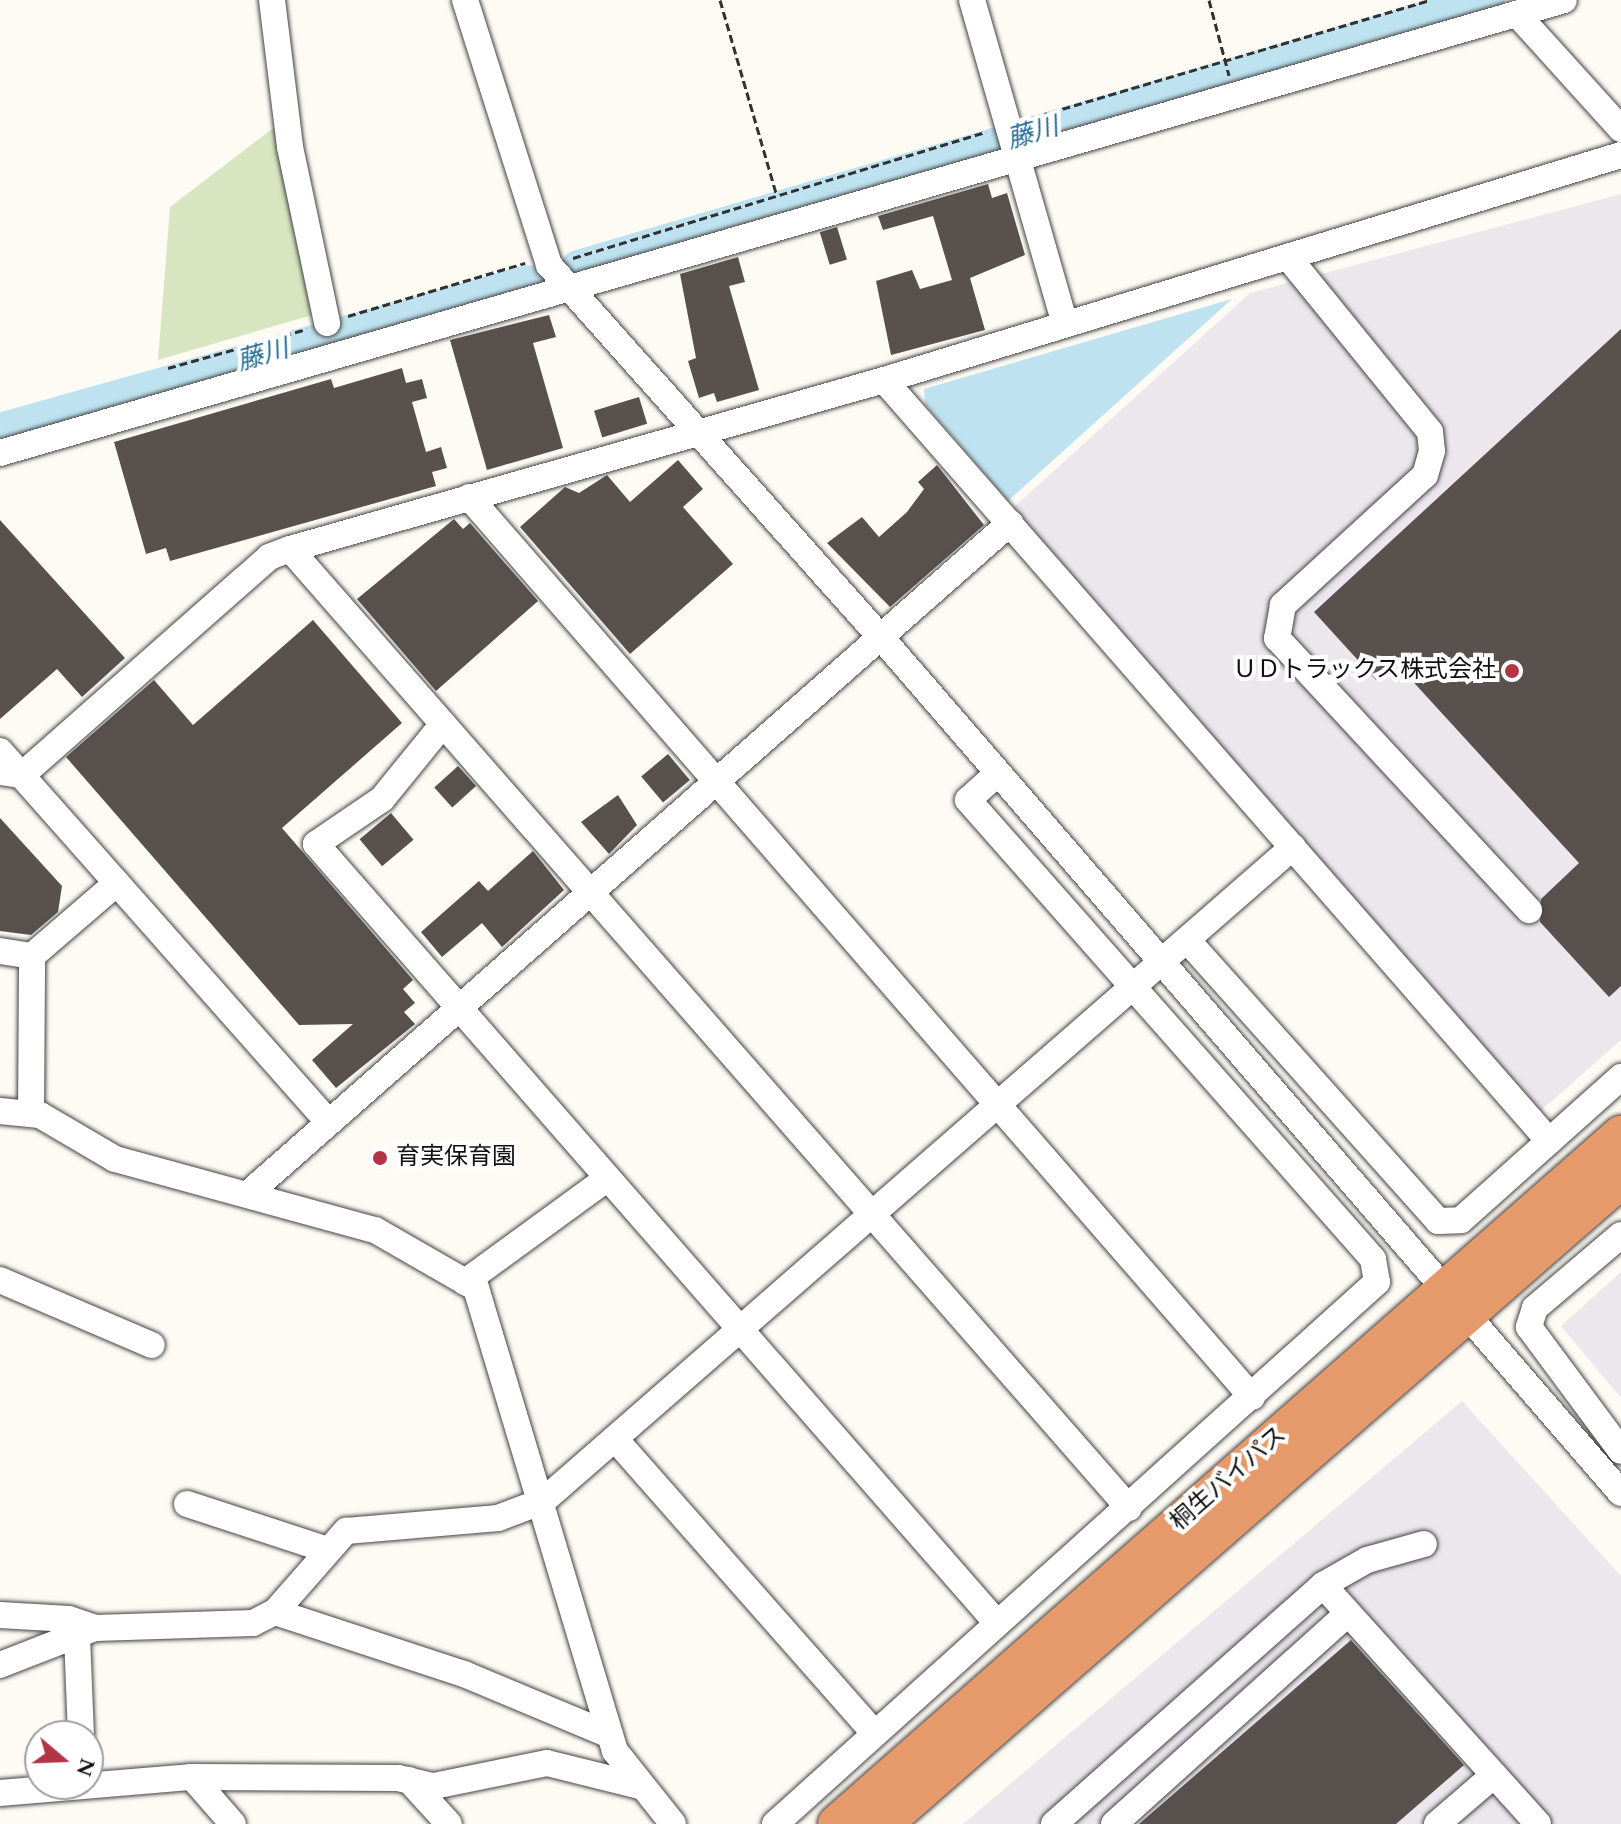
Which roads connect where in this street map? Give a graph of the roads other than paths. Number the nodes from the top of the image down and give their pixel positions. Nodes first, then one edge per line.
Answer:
1 (272, 0) edge
2 (465, 0) edge
3 (972, 0) edge
4 (1564, 0) edge
5 (1474, 11) edge
6 (1517, 14) junction
7 (1621, 129) edge
8 (1621, 155) edge
9 (1019, 159) junction
10 (1288, 257) junction
11 (569, 290) junction
12 (327, 323) road end
13 (1065, 324) junction
14 (884, 380) junction
15 (696, 431) junction
16 (0, 453) edge
17 (469, 497) junction
18 (1010, 523) junction
19 (290, 549) junction
20 (879, 635) junction
21 (443, 724) junction
22 (0, 751) edge
23 (11, 773) edge
24 (998, 773) junction
25 (714, 781) junction
26 (1293, 847) junction
27 (117, 883) junction
28 (590, 892) junction
29 (1529, 910) dead end
30 (1187, 940) junction
31 (0, 951) edge
32 (32, 956) junction
33 (1163, 961) junction
34 (1135, 984) junction
35 (455, 1008) junction
36 (1621, 1077) edge
37 (999, 1103) junction
38 (0, 1111) edge
39 (31, 1114) junction
40 (326, 1120) junction
41 (1621, 1135) edge
42 (1549, 1141) junction
43 (1621, 1179) edge
44 (605, 1180) junction
45 (249, 1193) junction
46 (873, 1213) junction
47 (1621, 1235) edge
48 (0, 1280) edge
49 (465, 1282) junction
50 (1458, 1300) junction
51 (738, 1332) junction
52 (152, 1345) dead end
53 (1252, 1397) junction
54 (616, 1440) junction
55 (1621, 1451) edge
56 (1621, 1493) edge
57 (543, 1501) junction
58 (187, 1504) dead end
59 (1129, 1508) junction
60 (1424, 1544) dead end
61 (325, 1549) junction
62 (1323, 1585) junction
63 (275, 1612) junction
64 (1348, 1613) junction
65 (0, 1615) edge
66 (997, 1623) junction
67 (86, 1632) junction
68 (0, 1665) edge
69 (82, 1720) edge
70 (873, 1731) junction
71 (610, 1735) junction
72 (1494, 1775) junction
73 (192, 1777) junction
74 (409, 1780) junction
75 (104, 1784) edge
76 (639, 1786) junction
77 (24, 1791) edge
78 (0, 1793) edge
79 (233, 1824) edge
80 (449, 1824) edge
81 (673, 1824) edge
82 (775, 1824) edge
83 (837, 1824) edge
84 (883, 1824) edge
85 (1054, 1824) edge
86 (1114, 1824) edge
87 (1437, 1824) edge
88 (1538, 1824) edge

1 - 12 street
2 - 11 street
3 - 9 street
4 - 6 street
5 - 6 street
5 - 9 street
6 - 7 street
8 - 10 street
9 - 11 street
9 - 13 street
10 - 13 street
10 - 29 street
11 - 15 street
11 - 16 street
13 - 14 street
14 - 15 street
14 - 18 street
15 - 17 street
15 - 20 street
17 - 19 street
17 - 25 street
18 - 20 street
18 - 26 street
19 - 21 street
19 - 23 street
20 - 24 street
20 - 25 street
21 - 28 street
21 - 35 street
22 - 23 street
23 - 27 street
24 - 33 street
24 - 34 street
25 - 28 street
25 - 37 street
26 - 30 street
26 - 42 street
27 - 32 street
27 - 40 street
28 - 35 street
28 - 46 street
30 - 33 street
30 - 42 street
31 - 32 street
32 - 39 street
33 - 34 street
33 - 50 street
34 - 37 street
34 - 53 street
35 - 40 street
35 - 44 street
36 - 42 street
37 - 46 street
37 - 53 street
38 - 39 street
39 - 45 street
40 - 45 street
41 - 50 highway, 桐生バイパス
43 - 50 highway, 桐生バイパス
44 - 49 street
44 - 51 street
45 - 49 street
46 - 51 street
46 - 59 street
47 - 55 street
48 - 52 street
49 - 57 street
50 - 56 street
50 - 83 highway, 桐生バイパス
50 - 84 highway, 桐生バイパス
51 - 54 street
51 - 66 street
53 - 59 street
54 - 57 street
54 - 70 street
57 - 61 street
57 - 71 street
58 - 61 street
59 - 66 street
60 - 62 street
61 - 63 street
62 - 64 street
62 - 85 street
63 - 67 street
63 - 71 street
64 - 72 street
64 - 86 street
65 - 67 street
66 - 70 street
67 - 68 street
67 - 69 street
70 - 82 street
71 - 76 street
72 - 87 street
72 - 88 street
73 - 74 street
73 - 75 street
73 - 79 street
74 - 76 street
74 - 80 street
76 - 81 street
77 - 78 street

